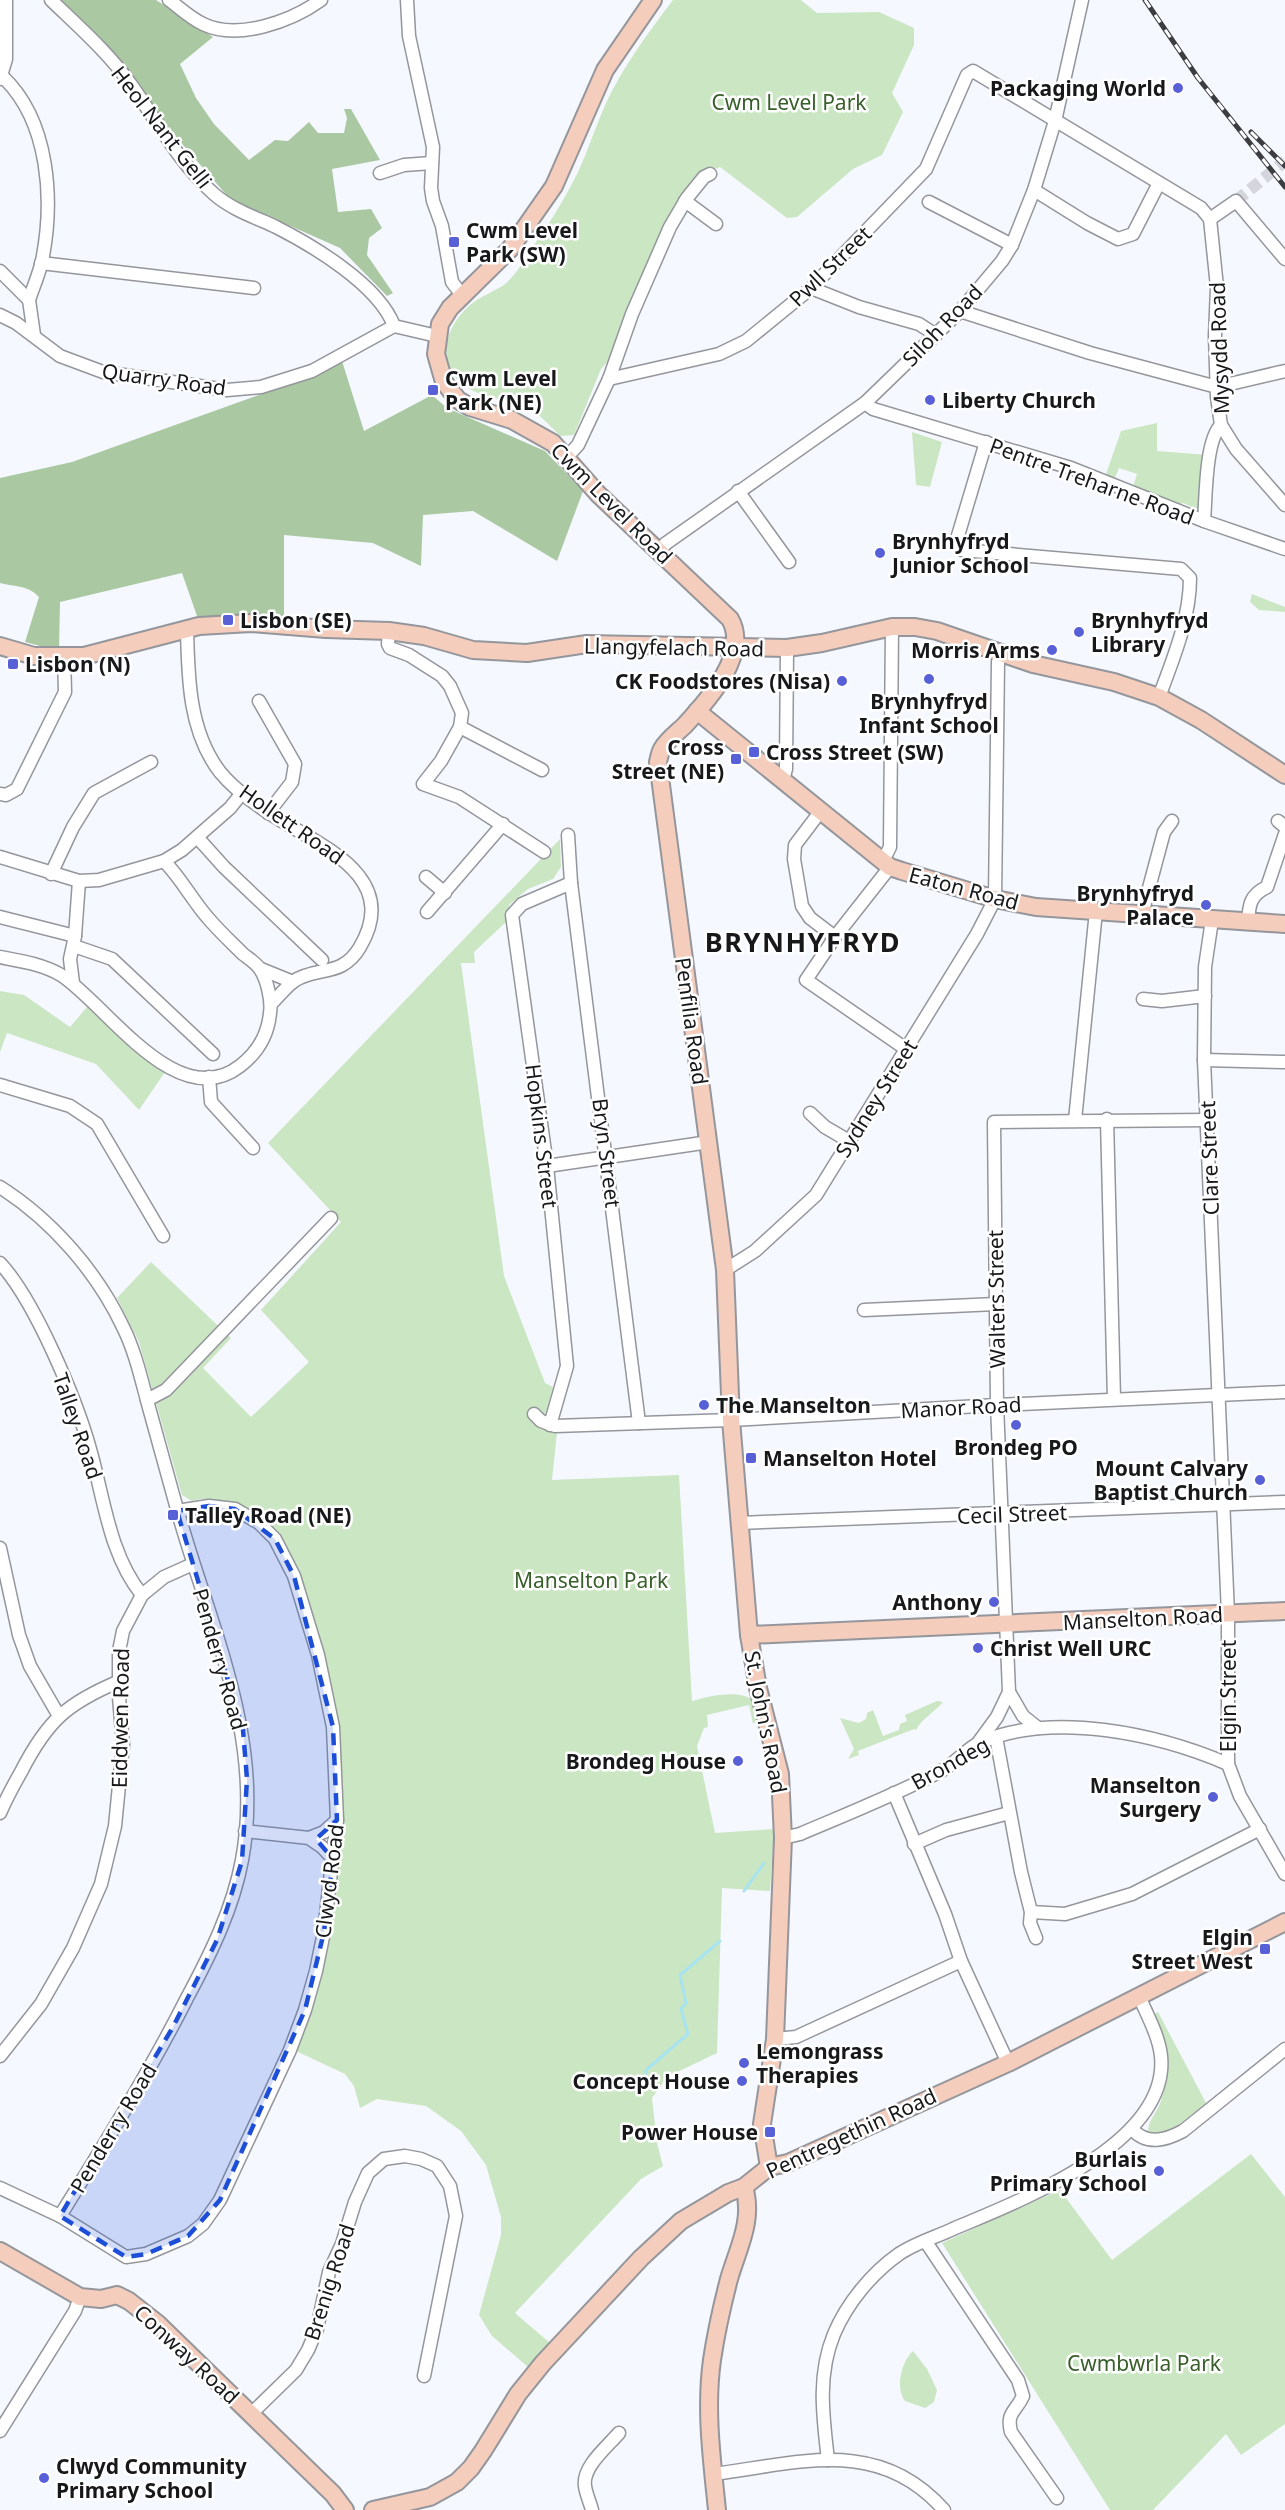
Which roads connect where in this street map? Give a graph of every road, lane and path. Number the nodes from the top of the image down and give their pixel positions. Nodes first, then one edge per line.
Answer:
1 (6, 0) edge
2 (51, 0) edge
3 (169, 0) edge
4 (297, 0) edge
5 (321, 0) edge
6 (407, 0) edge
7 (653, 0) edge
8 (1082, 0) edge
9 (303, 13) junction
10 (1, 78) edge
11 (1055, 121) junction
12 (432, 163) junction
13 (380, 173) dead end
14 (710, 174) dead end
15 (1159, 183) junction
16 (1034, 190) junction
17 (685, 201) junction
18 (929, 202) dead end
19 (1210, 219) junction
20 (716, 224) dead end
21 (1012, 245) junction
22 (1285, 259) edge
23 (41, 263) junction
24 (0, 271) edge
25 (254, 288) dead end
26 (811, 288) junction
27 (462, 294) junction
28 (29, 300) junction
29 (960, 311) junction
30 (0, 315) edge
31 (394, 326) junction
32 (34, 335) junction
33 (936, 335) junction
34 (437, 336) junction
35 (1285, 371) edge
36 (609, 379) junction
37 (1217, 387) junction
38 (865, 403) junction
39 (1221, 425) junction
40 (986, 442) junction
41 (566, 458) junction
42 (738, 491) junction
43 (1285, 505) edge
44 (1204, 521) junction
45 (1285, 549) edge
46 (660, 551) junction
47 (789, 562) dead end
48 (892, 627) junction
49 (187, 629) junction
50 (390, 631) junction
51 (0, 646) edge
52 (737, 648) junction
53 (787, 648) junction
54 (1001, 651) junction
55 (64, 657) junction
56 (1159, 697) junction
57 (259, 701) dead end
58 (697, 711) junction
59 (460, 728) junction
60 (151, 762) dead end
61 (542, 770) dead end
62 (1285, 775) edge
63 (783, 780) junction
64 (242, 793) junction
65 (0, 794) edge
66 (820, 812) junction
67 (268, 813) junction
68 (1172, 821) dead end
69 (503, 824) junction
70 (1285, 834) edge
71 (568, 835) dead end
72 (197, 837) junction
73 (544, 852) dead end
74 (0, 857) edge
75 (164, 861) junction
76 (887, 864) junction
77 (51, 874) junction
78 (426, 877) dead end
79 (79, 881) junction
80 (572, 883) junction
81 (445, 892) junction
82 (995, 899) junction
83 (1096, 911) junction
84 (427, 912) dead end
85 (1142, 914) junction
86 (0, 917) edge
87 (1212, 920) junction
88 (1248, 922) junction
89 (1285, 924) edge
90 (835, 937) junction
91 (73, 947) junction
92 (0, 957) edge
93 (322, 960) dead end
94 (48, 968) junction
95 (261, 969) junction
96 (293, 982) junction
97 (73, 983) junction
98 (1204, 996) junction
99 (1143, 999) dead end
100 (271, 1004) junction
101 (906, 1049) junction
102 (213, 1054) dead end
103 (1204, 1060) junction
104 (1285, 1062) edge
105 (209, 1077) junction
106 (0, 1085) edge
107 (810, 1113) dead end
108 (1107, 1119) junction
109 (1075, 1120) junction
110 (1208, 1120) junction
111 (849, 1141) junction
112 (709, 1142) junction
113 (253, 1148) dead end
114 (608, 1157) junction
115 (547, 1167) junction
116 (0, 1187) edge
117 (331, 1218) dead end
118 (163, 1236) dead end
119 (0, 1263) edge
120 (724, 1270) junction
121 (996, 1304) junction
122 (864, 1310) dead end
123 (1285, 1392) edge
124 (1218, 1396) junction
125 (147, 1400) junction
126 (1114, 1400) junction
127 (997, 1405) junction
128 (534, 1414) dead end
129 (731, 1420) junction
130 (639, 1423) junction
131 (550, 1425) junction
132 (1285, 1502) edge
133 (1224, 1505) junction
134 (177, 1511) junction
135 (1004, 1514) junction
136 (739, 1523) junction
137 (0, 1548) edge
138 (193, 1564) junction
139 (142, 1595) junction
140 (1285, 1611) edge
141 (1228, 1614) junction
142 (1005, 1624) junction
143 (749, 1635) junction
144 (120, 1681) junction
145 (1010, 1692) junction
146 (59, 1716) junction
147 (1038, 1728) junction
148 (996, 1737) junction
149 (978, 1743) junction
150 (1228, 1764) junction
151 (894, 1793) junction
152 (1009, 1813) junction
153 (0, 1814) edge
154 (337, 1820) junction
155 (1260, 1829) junction
156 (245, 1831) junction
157 (309, 1838) junction
158 (783, 1839) junction
159 (914, 1844) junction
160 (333, 1859) junction
161 (1285, 1874) edge
162 (1031, 1912) junction
163 (1285, 1922) edge
164 (1036, 1938) dead end
165 (961, 1960) junction
166 (1139, 1996) junction
167 (775, 2039) junction
168 (1285, 2049) edge
169 (0, 2056) edge
170 (1008, 2063) junction
171 (1132, 2129) junction
172 (769, 2167) junction
173 (744, 2187) junction
174 (0, 2188) edge
175 (60, 2216) junction
176 (926, 2242) junction
177 (0, 2251) edge
178 (80, 2297) junction
179 (424, 2376) dead end
180 (250, 2415) junction
181 (0, 2431) edge
182 (619, 2433) dead end
183 (828, 2460) junction
184 (714, 2474) junction
185 (1057, 2498) dead end
186 (345, 2510) edge
187 (373, 2510) edge
188 (592, 2510) edge
189 (717, 2510) edge
190 (944, 2510) edge

1 - 10 street
2 - 31 street, Heol Nant Gelli
3 - 9 street
4 - 9 street
5 - 9 street
6 - 12 street
7 - 27 street, Cwm Level Road
8 - 11 street, Siloh Road
10 - 23 street
11 - 15 street
11 - 16 street, Siloh Road
11 - 26 street, Pwll Street
12 - 13 street
12 - 27 street
14 - 17 street
15 - 16 street
15 - 19 street
16 - 21 street, Siloh Road
17 - 20 street
17 - 36 street
18 - 21 street
19 - 22 street
19 - 37 street, Mysydd Road
21 - 29 street, Siloh Road
23 - 25 street
23 - 28 street
24 - 28 street
26 - 33 street
26 - 36 street, Pwll Street
27 - 34 street, Cwm Level Road
28 - 32 street
29 - 33 street, Siloh Road
29 - 37 street
30 - 32 street, Quarry Road
31 - 32 street, Quarry Road
31 - 34 street
33 - 38 street, Siloh Road
34 - 41 street, Cwm Level Road
35 - 37 street
36 - 41 street
37 - 39 street, Mysydd Road
38 - 40 street, Pentre Treharne Road
38 - 42 street, Siloh Road
39 - 43 street, Mysydd Road
39 - 44 street
40 - 44 street, Pentre Treharne Road
40 - 56 street
41 - 46 street, Cwm Level Road
42 - 46 street, Siloh Road
42 - 47 street
44 - 45 street, Pentre Treharne Road
46 - 52 street, Cwm Level Road
48 - 53 street, Llangyfelach Road
48 - 54 street, Llangyfelach Road
48 - 76 street
49 - 50 street, Llangyfelach Road
49 - 55 street, Llangyfelach Road
49 - 64 street, Hollett Road
50 - 52 street, Llangyfelach Road
50 - 59 street
51 - 55 street, Llangyfelach Road
52 - 53 street, Llangyfelach Road
52 - 58 street, Penfilia Road
53 - 63 street
54 - 56 street, Llangyfelach Road
54 - 82 street
55 - 65 street
56 - 62 street, Llangyfelach Road
57 - 67 street
58 - 63 street, Eaton Road
58 - 112 street, Penfilia Road
59 - 61 street
59 - 69 street
60 - 77 street
63 - 66 street, Eaton Road
64 - 67 street, Hollett Road
64 - 72 street
66 - 76 street, Eaton Road
66 - 90 street
67 - 96 street, Hollett Road
68 - 85 street
69 - 73 street
69 - 81 street
70 - 88 street
71 - 80 street, Bryn Street
72 - 75 street
72 - 93 street
74 - 77 street
75 - 79 street
75 - 95 street
76 - 82 street, Eaton Road
76 - 90 street
77 - 79 street
78 - 81 street
79 - 91 street
80 - 114 street, Bryn Street
80 - 115 street, Hopkins Street
81 - 84 street
82 - 83 street, Eaton Road
82 - 101 street, Sydney Street
83 - 85 street, Eaton Road
83 - 109 street
85 - 87 street, Eaton Road
86 - 91 street
87 - 88 street, Eaton Road
87 - 98 street, Clare Street
88 - 89 street, Eaton Road
90 - 101 street
91 - 94 street
91 - 97 street
91 - 102 street
92 - 94 street
94 - 97 street
95 - 96 street
95 - 100 street
96 - 100 street, Hollett Road
97 - 105 street
98 - 99 street
98 - 103 street, Clare Street
100 - 105 street
101 - 111 street, Sydney Street
103 - 104 street
103 - 110 street, Clare Street
105 - 113 street
106 - 118 street
107 - 111 street
108 - 109 street
108 - 110 street
108 - 126 street
109 - 121 street, Walters Street
110 - 124 street, Clare Street
111 - 120 street, Sydney Street
112 - 114 street
112 - 120 street, Penfilia Road
114 - 115 street
114 - 130 street, Bryn Street
115 - 131 street, Hopkins Street
116 - 125 street, Penderry Road
117 - 125 street
119 - 139 street, Talley Road
120 - 129 street, Penfilia Road
121 - 122 street
121 - 127 street, Walters Street
123 - 124 street, Manor Road
124 - 126 street, Manor Road
124 - 133 street, Elgin Street
125 - 134 street, Penderry Road
126 - 127 street, Manor Road
127 - 129 street, Manor Road
127 - 135 street, Walters Street
128 - 131 street
129 - 130 street, Manor Road
129 - 136 street, St. John's Road
130 - 131 street, Manor Road
132 - 133 street, Cecil Street
133 - 135 street, Cecil Street
133 - 141 street, Elgin Street
134 - 138 street, Penderry Road
134 - 154 street, Clwyd Road
135 - 136 street, Cecil Street
135 - 142 street, Walters Street
136 - 143 street, St. John's Road
137 - 146 street
138 - 139 street, Eiddwen Road
138 - 156 street, Penderry Road
139 - 144 street, Eiddwen Road
140 - 141 street, Manselton Road
141 - 142 street, Manselton Road
141 - 150 street, Elgin Street
142 - 143 street, Manselton Road
142 - 145 street, Walters Street
143 - 158 street, St. John's Road
144 - 146 street
144 - 169 street, Eiddwen Road
145 - 147 street, Walters Street
145 - 149 street
146 - 153 street
147 - 148 street, Brondeg
147 - 150 street, Brondeg
148 - 149 street, Brondeg
148 - 152 street
149 - 151 street, Brondeg
150 - 155 street, Elgin Street
151 - 158 street, Brondeg
151 - 159 street
152 - 159 street
152 - 162 street
154 - 157 street
154 - 160 street, Clwyd Road
155 - 161 street, Elgin Street
155 - 162 street
156 - 157 street
156 - 175 street, Penderry Road
157 - 160 street
158 - 167 street, St. John's Road
159 - 165 street
160 - 175 street, Clwyd Road
162 - 164 street
163 - 166 street, Pentregethin Road
165 - 167 street
165 - 170 street
166 - 170 street, Pentregethin Road
166 - 171 street
167 - 172 street, St. John's Road
168 - 171 street
170 - 172 street, Pentregethin Road
171 - 176 street
172 - 173 street, Pentregethin Road
173 - 184 street
173 - 187 street, Pentregethin Road
174 - 175 street
176 - 183 street
176 - 185 street
177 - 178 street
178 - 180 street, Conway Road
178 - 181 street
179 - 180 street, Brenig Road
180 - 186 street, Conway Road
182 - 188 street
183 - 184 street
183 - 190 street
184 - 189 street

